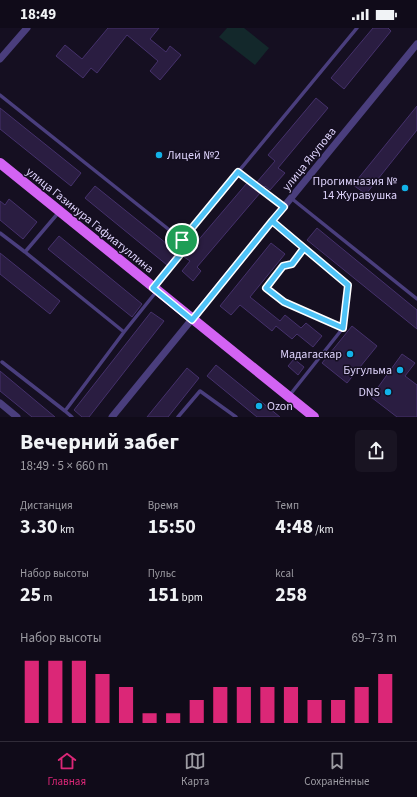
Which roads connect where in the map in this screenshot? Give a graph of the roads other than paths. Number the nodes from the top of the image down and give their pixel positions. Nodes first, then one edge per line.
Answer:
1 (27, 28) edge
2 (357, 28) edge
3 (417, 44) edge
4 (0, 59) edge
5 (0, 95) edge
6 (0, 164) edge
7 (238, 172) junction
8 (291, 198) junction
9 (284, 207) junction
10 (60, 212) junction
11 (272, 221) junction
12 (0, 233) edge
13 (182, 240) junction
14 (304, 248) junction
15 (25, 252) junction
16 (155, 289) junction
17 (417, 298) edge
18 (192, 320) junction
19 (343, 328) junction
20 (124, 332) junction
21 (2, 362) dead end
22 (288, 396) junction
23 (0, 403) edge
24 (65, 411) junction
25 (16, 417) edge
26 (72, 417) edge
27 (112, 417) edge
28 (178, 417) edge
29 (236, 417) edge
30 (314, 417) edge

1 - 4 street
2 - 7 lane
3 - 8 street, улица Якупова
5 - 13 lane
6 - 10 main road, улица Газинура Гафиатуллина
7 - 9 lane
7 - 13 lane
8 - 9 street, улица Якупова
8 - 17 lane
9 - 11 street, улица Якупова
10 - 15 lane
10 - 16 main road, улица Газинура Гафиатуллина
11 - 14 lane
11 - 18 street, улица Якупова
12 - 15 lane
13 - 16 lane
14 - 19 lane
14 - 19 lane
15 - 20 lane
16 - 18 main road, улица Газинура Гафиатуллина
16 - 20 lane
18 - 22 main road, улица Газинура Гафиатуллина
18 - 27 street, улица Якупова
19 - 22 lane
20 - 24 lane
21 - 24 lane
22 - 30 main road, улица Газинура Гафиатуллина
23 - 25 street
24 - 26 lane
28 - 29 lane

